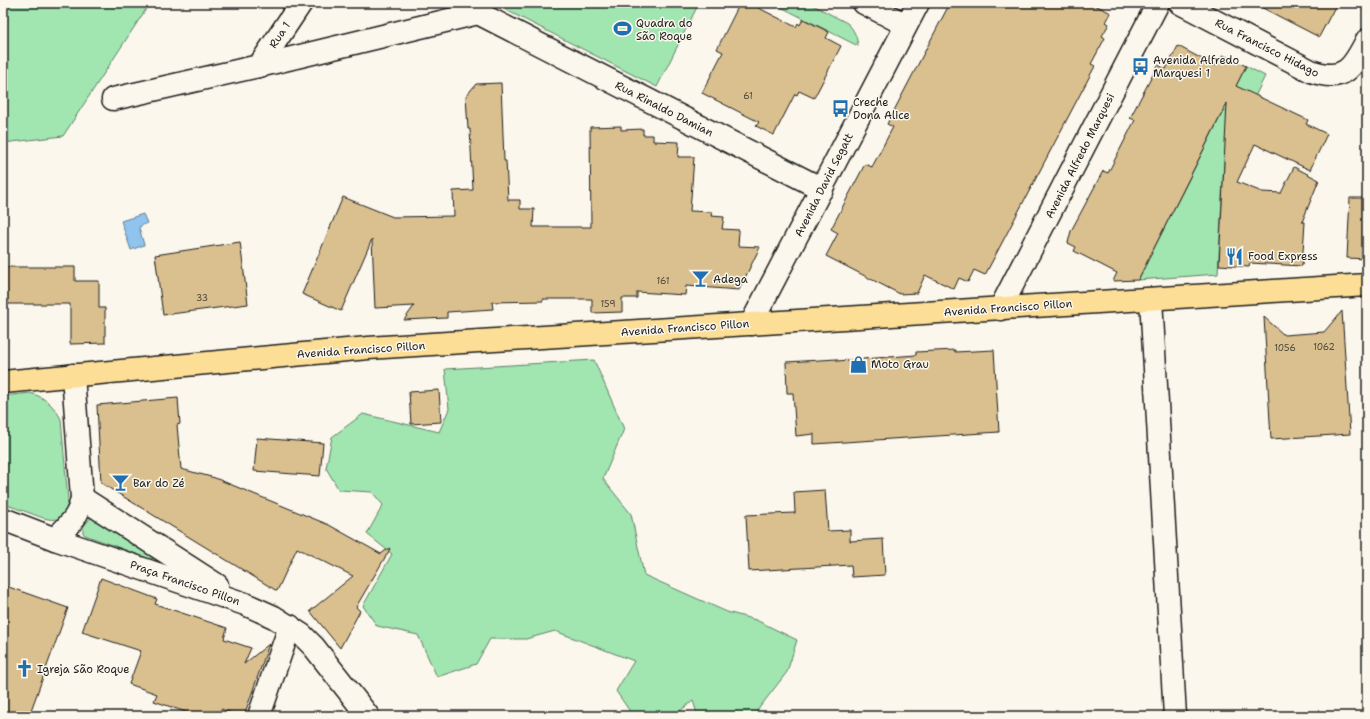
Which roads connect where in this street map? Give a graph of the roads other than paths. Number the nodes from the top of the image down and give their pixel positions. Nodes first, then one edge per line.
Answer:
1 (301, 3) edge
2 (864, 3) edge
3 (918, 3) edge
4 (1158, 3) edge
5 (1180, 3) edge
6 (906, 25) junction
7 (1367, 40) edge
8 (259, 66) junction
9 (113, 99) dead end
10 (822, 189) junction
11 (1367, 285) edge
12 (1151, 299) junction
13 (1000, 309) junction
14 (751, 324) junction
15 (73, 375) junction
16 (3, 382) edge
17 (82, 498) junction
18 (3, 519) edge
19 (55, 539) junction
20 (245, 604) junction
21 (290, 626) junction
22 (259, 716) edge
23 (368, 716) edge
24 (1175, 716) edge

1 - 8 street, Rua 1
2 - 6 street
3 - 6 street, Avenida David Segatt
4 - 13 street, Avenida Alfredo Marquesi
5 - 7 street, Rua Francisco Hidago
6 - 10 street, Avenida David Segatt
8 - 9 street, Rua Rinaldo Damian
8 - 10 street, Rua Rinaldo Damian
10 - 14 street, Avenida David Segatt
11 - 12 main road, Avenida Francisco Pillon
12 - 13 main road, Avenida Francisco Pillon
12 - 24 street
13 - 14 main road, Avenida Francisco Pillon
14 - 15 main road, Avenida Francisco Pillon
15 - 16 main road, Avenida Francisco Pillon
15 - 17 street
17 - 19 street
17 - 20 street, Praça Francisco Pillon
18 - 19 street, Praça Francisco Pillon
19 - 20 street, Praça Francisco Pillon
20 - 21 street
21 - 22 street
21 - 23 street

